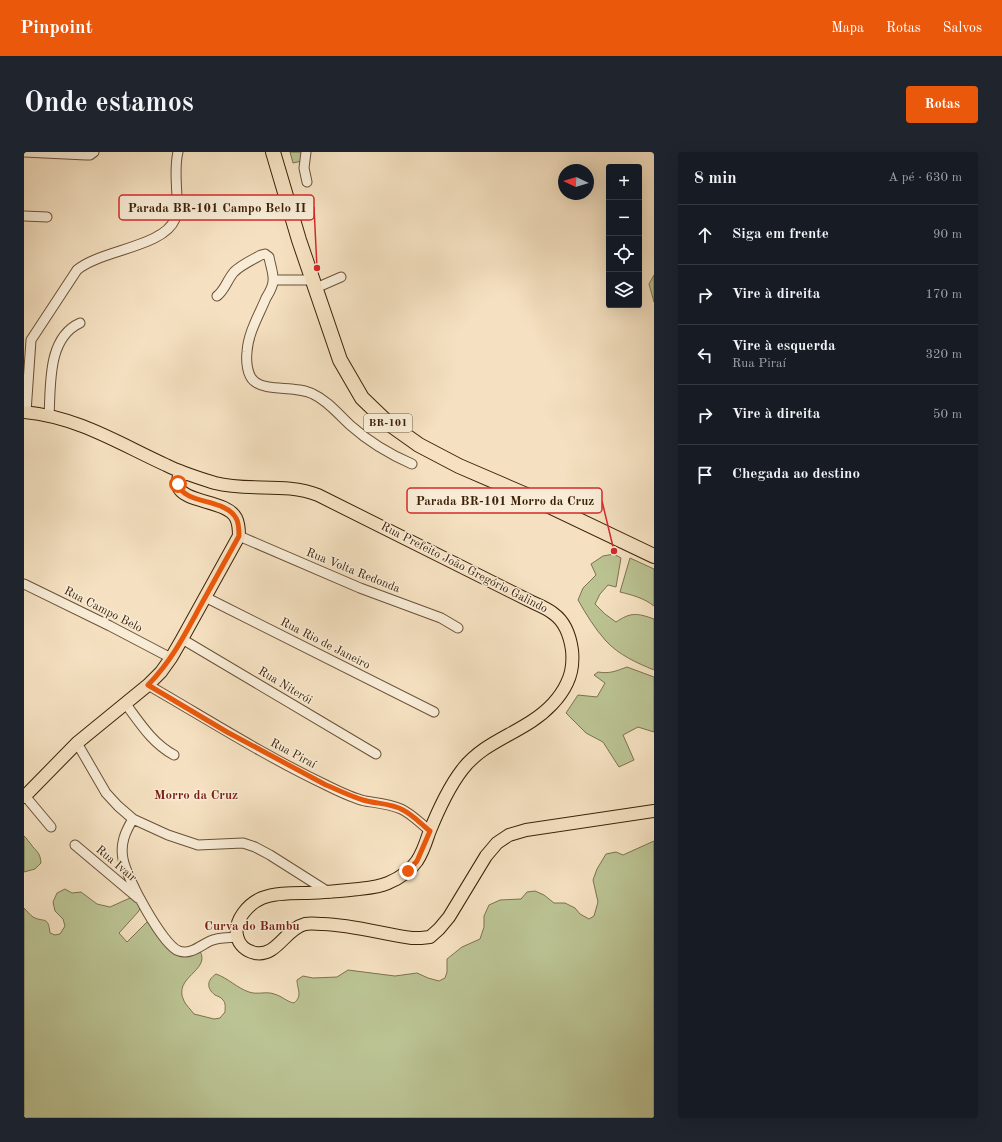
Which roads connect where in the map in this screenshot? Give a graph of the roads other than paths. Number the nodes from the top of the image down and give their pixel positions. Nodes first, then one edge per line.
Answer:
1 (24, 152) edge
2 (43, 152) edge
3 (178, 152) edge
4 (273, 152) edge
5 (306, 152) edge
6 (90, 154) edge
7 (307, 182) dead end
8 (24, 216) edge
9 (47, 217) dead end
10 (341, 277) dead end
11 (273, 280) junction
12 (315, 284) junction
13 (217, 296) dead end
14 (80, 323) dead end
15 (27, 338) edge
16 (25, 412) edge
17 (49, 415) junction
18 (412, 464) dead end
19 (180, 471) junction
20 (239, 536) junction
21 (654, 556) edge
22 (24, 584) edge
23 (205, 597) junction
24 (458, 628) dead end
25 (182, 639) junction
26 (171, 658) junction
27 (148, 685) junction
28 (126, 703) junction
29 (434, 712) dead end
30 (77, 743) junction
31 (376, 754) dead end
32 (174, 755) dead end
33 (25, 796) edge
34 (654, 811) edge
35 (133, 819) junction
36 (51, 827) dead end
37 (430, 831) junction
38 (74, 845) dead end
39 (330, 892) junction
40 (142, 902) junction
41 (237, 937) junction

1 - 2 street
2 - 6 street
3 - 15 street
4 - 12 highway, BR-101
5 - 7 street
8 - 9 street
10 - 12 street
11 - 12 street
11 - 13 street
11 - 18 street
12 - 21 highway, BR-101
14 - 17 street
15 - 16 street
16 - 17 main road, Rua Prefeito João Gregório Galindo
17 - 19 main road, Rua Prefeito João Gregório Galindo
19 - 20 main road
19 - 37 main road, Rua Prefeito João Gregório Galindo
20 - 23 main road
20 - 24 street, Rua Volta Redonda
22 - 26 street, Rua Campo Belo
23 - 25 main road
23 - 29 street, Rua Rio de Janeiro
25 - 26 main road
25 - 31 street, Rua Niterói
26 - 27 main road
27 - 28 main road
27 - 37 street, Rua Piraí
28 - 30 main road
28 - 32 street
30 - 33 main road
30 - 35 street
33 - 36 street
34 - 41 main road
35 - 39 street
35 - 40 street, Rua Ivair
37 - 39 main road, Rua Prefeito João Gregório Galindo
38 - 40 street, Rua Ivair
39 - 41 main road, Rua Prefeito João Gregório Galindo
40 - 41 street, Rua Ivair

